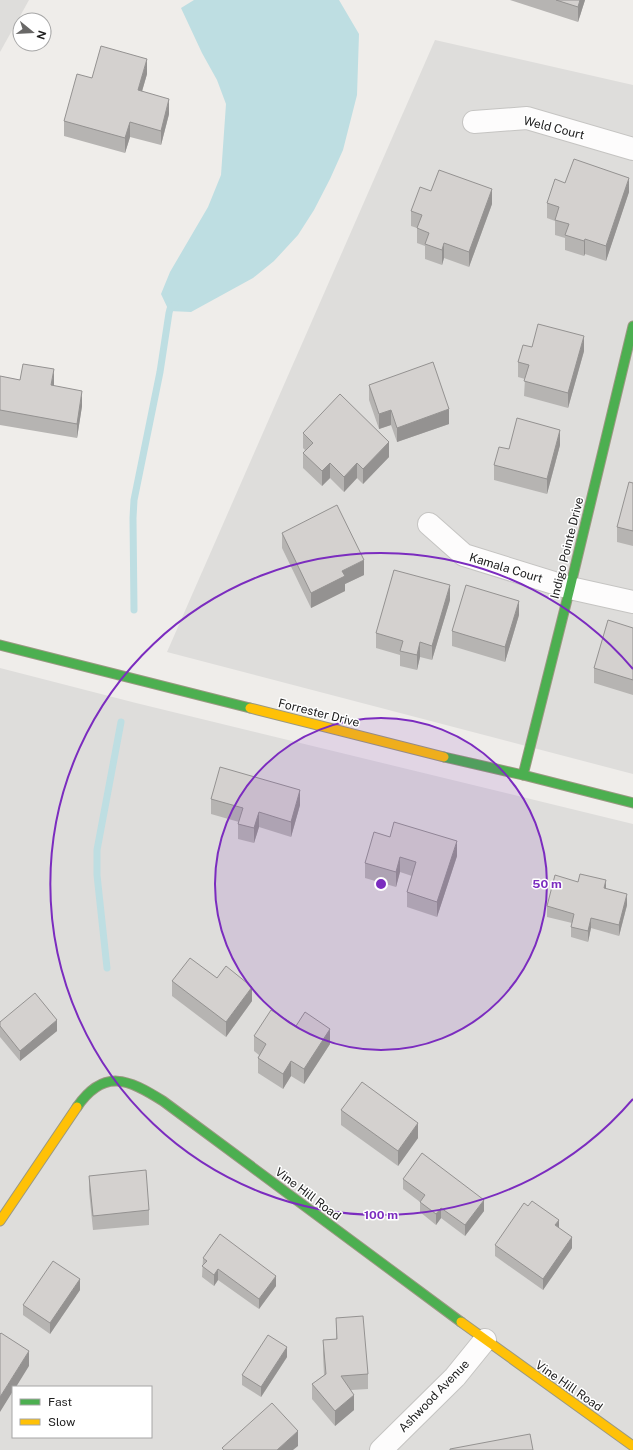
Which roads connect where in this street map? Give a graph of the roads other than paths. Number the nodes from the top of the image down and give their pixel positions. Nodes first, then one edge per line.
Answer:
1 (474, 122) dead end
2 (633, 149) edge
3 (633, 326) edge
4 (429, 524) dead end
5 (570, 588) junction
6 (633, 602) edge
7 (0, 645) edge
8 (523, 775) junction
9 (633, 803) edge
10 (0, 1221) edge
11 (485, 1340) junction
12 (633, 1446) edge
13 (381, 1450) edge

1 - 2 street, Weld Court
3 - 5 street, Indigo Pointe Drive
4 - 5 street, Kamala Court
5 - 6 street, Kamala Court
5 - 8 street, Indigo Pointe Drive
7 - 8 street, Forrester Drive
8 - 9 street, Forrester Drive
10 - 11 street, Vine Hill Road
11 - 12 street, Vine Hill Road
11 - 13 street, Ashwood Avenue

